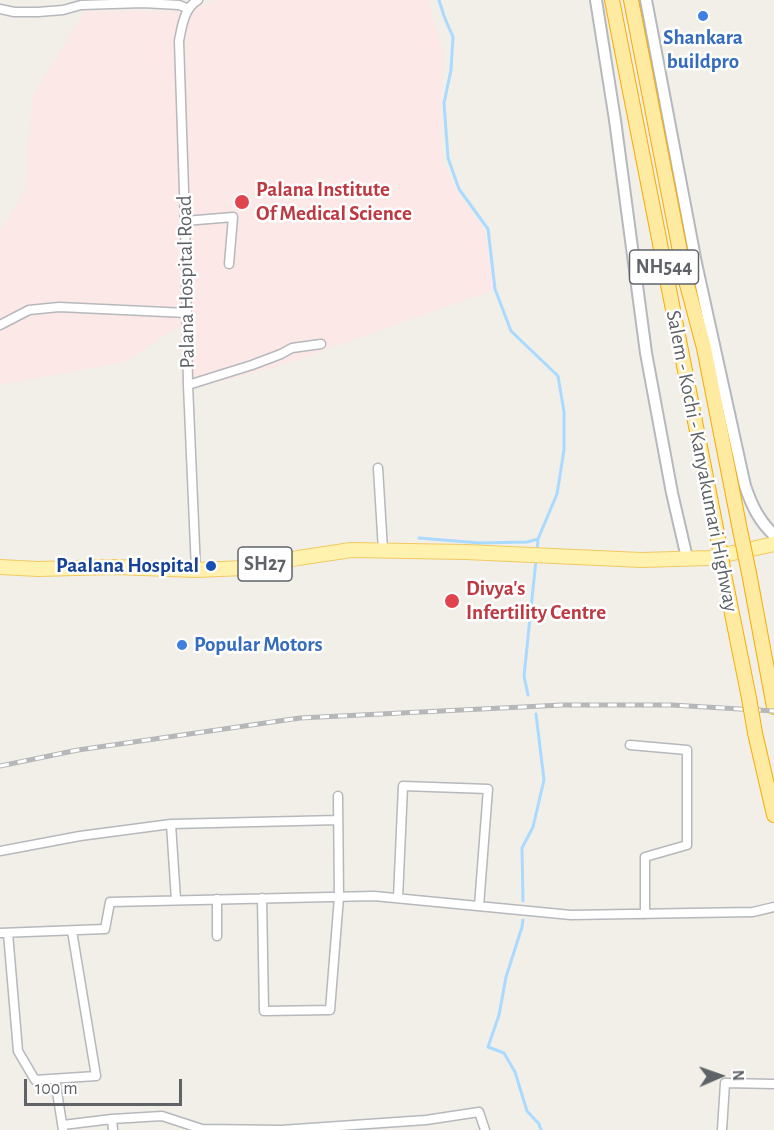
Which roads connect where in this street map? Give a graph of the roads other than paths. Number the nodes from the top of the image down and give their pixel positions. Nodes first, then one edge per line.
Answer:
1 (198, 0) edge
2 (596, 0) edge
3 (612, 0) edge
4 (631, 0) edge
5 (646, 0) edge
6 (178, 2) edge
7 (0, 9) edge
8 (189, 9) junction
9 (185, 221) junction
10 (229, 264) dead end
11 (187, 313) junction
12 (0, 325) edge
13 (321, 344) dead end
14 (188, 384) junction
15 (378, 468) dead end
16 (774, 535) edge
17 (774, 544) edge
18 (383, 550) junction
19 (687, 558) junction
20 (0, 567) edge
21 (196, 570) junction
22 (773, 700) edge
23 (630, 745) dead end
24 (338, 796) dead end
25 (774, 815) edge
26 (338, 820) junction
27 (171, 824) junction
28 (0, 851) edge
29 (339, 897) junction
30 (262, 898) junction
31 (398, 898) junction
32 (217, 899) junction
33 (176, 900) junction
34 (479, 906) junction
35 (774, 907) edge
36 (645, 914) junction
37 (72, 931) junction
38 (4, 933) edge
39 (217, 936) dead end
40 (55, 1078) junction
41 (774, 1084) edge
42 (112, 1119) junction
43 (63, 1128) edge
44 (113, 1130) edge
45 (485, 1130) edge
46 (722, 1130) edge

1 - 8 street, Palana Hospital Road
2 - 19 street
3 - 25 highway, Salem - Kochi - Kanyakumari Highway / NH544, bridge
4 - 22 highway, Salem - Kochi - Kanyakumari Highway / NH544, bridge
5 - 16 street
6 - 7 street
6 - 8 street
8 - 9 street, Palana Hospital Road
9 - 10 street
9 - 11 street, Palana Hospital Road
11 - 12 street
11 - 14 street, Palana Hospital Road
13 - 14 street
14 - 21 street, Palana Hospital Road
15 - 18 street
17 - 19 main road, SH27
18 - 19 main road, SH27
18 - 21 main road, SH27
20 - 21 main road, SH27
23 - 36 street
24 - 26 street
26 - 27 street
26 - 29 street
27 - 28 street
27 - 33 street
29 - 30 street
29 - 30 street
29 - 31 street
30 - 32 street
31 - 34 street
31 - 34 street
32 - 33 street
32 - 39 street
33 - 37 street
34 - 36 street
35 - 36 street
37 - 38 street
37 - 40 street
38 - 40 street
40 - 43 street
41 - 46 street
42 - 43 street
42 - 44 street
42 - 45 street

